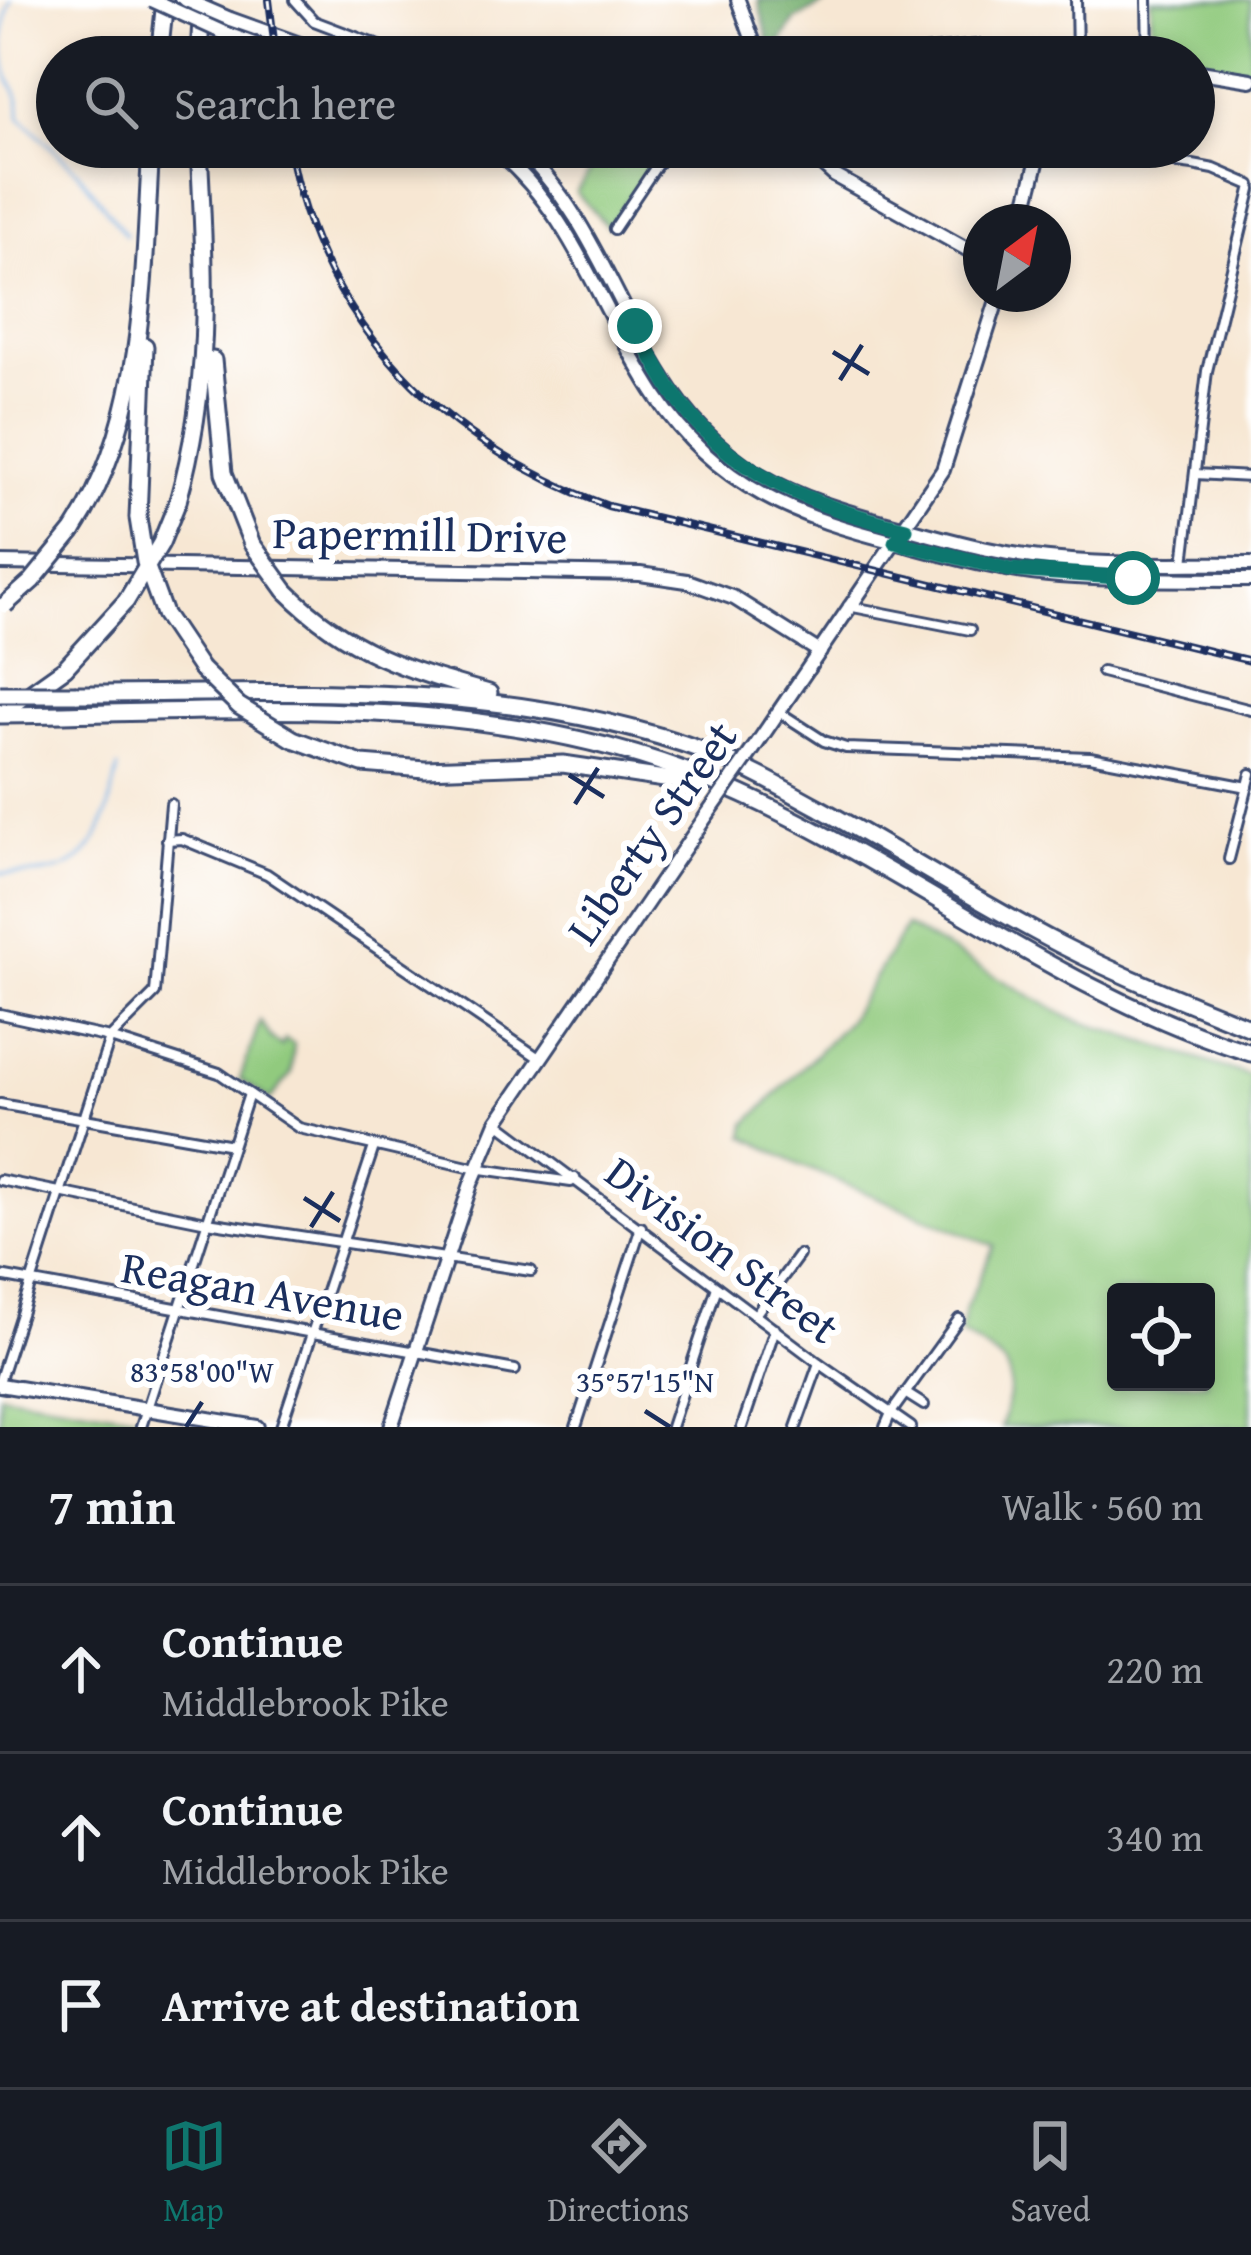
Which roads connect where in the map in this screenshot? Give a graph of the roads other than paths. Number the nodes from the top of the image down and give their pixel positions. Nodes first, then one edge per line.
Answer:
1 (152, 0) edge
2 (165, 0) edge
3 (186, 0) edge
4 (202, 0) edge
5 (295, 0) edge
6 (738, 0) edge
7 (1076, 0) edge
8 (1147, 0) edge
9 (161, 36) edge
10 (200, 36) edge
11 (232, 36) edge
12 (277, 36) edge
13 (353, 36) edge
14 (751, 36) edge
15 (1077, 36) edge
16 (1148, 36) edge
17 (1215, 74) edge
18 (1251, 80) edge
19 (150, 168) edge
20 (200, 168) edge
21 (514, 168) edge
22 (538, 168) edge
23 (655, 168) edge
24 (826, 168) edge
25 (1040, 168) edge
26 (1209, 168) edge
27 (1251, 187) edge
28 (1028, 204) edge
29 (614, 230) dead end
30 (963, 247) edge
31 (145, 253) junction
32 (205, 279) junction
33 (993, 312) edge
34 (1195, 474) junction
35 (1251, 477) edge
36 (906, 529) junction
37 (895, 542) junction
38 (0, 562) edge
39 (1184, 563) junction
40 (1251, 564) edge
41 (1251, 580) edge
42 (848, 606) junction
43 (3, 608) edge
44 (970, 630) dead end
45 (820, 652) junction
46 (1102, 672) dead end
47 (0, 694) edge
48 (1251, 710) edge
49 (779, 712) junction
50 (0, 714) edge
51 (567, 714) junction
52 (1251, 774) edge
53 (1248, 788) junction
54 (171, 804) dead end
55 (782, 816) junction
56 (166, 840) junction
57 (1229, 859) dead end
58 (0, 1014) edge
59 (1251, 1028) edge
60 (110, 1038) junction
61 (1251, 1053) edge
62 (539, 1058) junction
63 (249, 1094) junction
64 (0, 1103) edge
65 (86, 1118) junction
66 (497, 1122) junction
67 (232, 1145) junction
68 (374, 1147) junction
69 (477, 1168) junction
70 (0, 1180) edge
71 (573, 1180) junction
72 (62, 1191) junction
73 (207, 1222) junction
74 (641, 1227) junction
75 (345, 1242) junction
76 (800, 1256) dead end
77 (447, 1258) junction
78 (531, 1270) dead end
79 (0, 1276) edge
80 (30, 1284) junction
81 (717, 1287) junction
82 (180, 1309) junction
83 (755, 1315) junction
84 (959, 1318) dead end
85 (775, 1329) junction
86 (313, 1335) junction
87 (416, 1351) junction
88 (819, 1363) junction
89 (514, 1370) dead end
90 (0, 1382) edge
91 (905, 1393) junction
92 (924, 1406) dead end
93 (144, 1409) junction
94 (891, 1413) junction
95 (141, 1427) edge
96 (257, 1427) edge
97 (281, 1427) edge
98 (392, 1427) edge
99 (576, 1427) edge
100 (671, 1427) edge
101 (742, 1427) edge
102 (796, 1427) edge
103 (885, 1427) edge
104 (911, 1427) edge

1 - 11 main road, bridge
2 - 9 highway
3 - 12 main road, bridge
4 - 10 highway
5 - 13 street
6 - 14 main road
7 - 15 street
8 - 16 street
17 - 18 main road
19 - 31 highway
20 - 32 highway
21 - 37 main road
22 - 36 main road
23 - 29 street
24 - 30 main road
25 - 28 main road
26 - 27 street
27 - 34 street
31 - 43 highway, bridge
31 - 55 highway, bridge
32 - 50 highway, bridge
32 - 51 highway, bridge
33 - 36 main road, Liberty Street
34 - 35 street
34 - 39 street
36 - 37 main road, Liberty Street
36 - 39 main road
37 - 41 main road
37 - 42 main road, Liberty Street
38 - 45 main road, Papermill Drive
39 - 40 main road
42 - 44 street
42 - 45 main road, Liberty Street
45 - 49 main road, Liberty Street
46 - 48 street
47 - 51 highway, bridge
49 - 53 street
49 - 62 main road, Liberty Street, bridge
50 - 55 highway
51 - 59 highway
52 - 53 street
53 - 57 street
54 - 56 street
55 - 61 highway
56 - 60 street
56 - 62 street
58 - 60 street
60 - 63 street
60 - 65 street
62 - 66 main road, Liberty Street
63 - 67 street
63 - 68 street
64 - 65 street
65 - 67 street
65 - 72 street
66 - 69 main road, Liberty Street
66 - 71 street, Division Street
67 - 73 street
68 - 69 street
68 - 75 street
69 - 71 street
69 - 77 main road, Liberty Street
70 - 72 street
71 - 74 street, Division Street
72 - 73 street
72 - 80 street
73 - 75 street
73 - 82 street
74 - 81 street, Division Street
74 - 99 street
75 - 77 street
75 - 86 street
76 - 83 street
77 - 78 street
77 - 87 main road, Liberty Street
79 - 80 street, Reagan Avenue
80 - 82 street, Reagan Avenue
80 - 90 street
81 - 83 street, Division Street
81 - 100 street
82 - 86 street, Reagan Avenue
82 - 93 street
83 - 85 street, Division Street
84 - 91 street
85 - 88 street, Division Street
85 - 101 street
86 - 87 street, Reagan Avenue
86 - 97 street
87 - 89 street, Reagan Avenue
87 - 98 main road, Liberty Street
88 - 94 street, Division Street
88 - 102 street
90 - 93 main road
91 - 92 street
91 - 94 street
93 - 95 street
93 - 96 main road
94 - 103 street
94 - 104 street, Division Street

